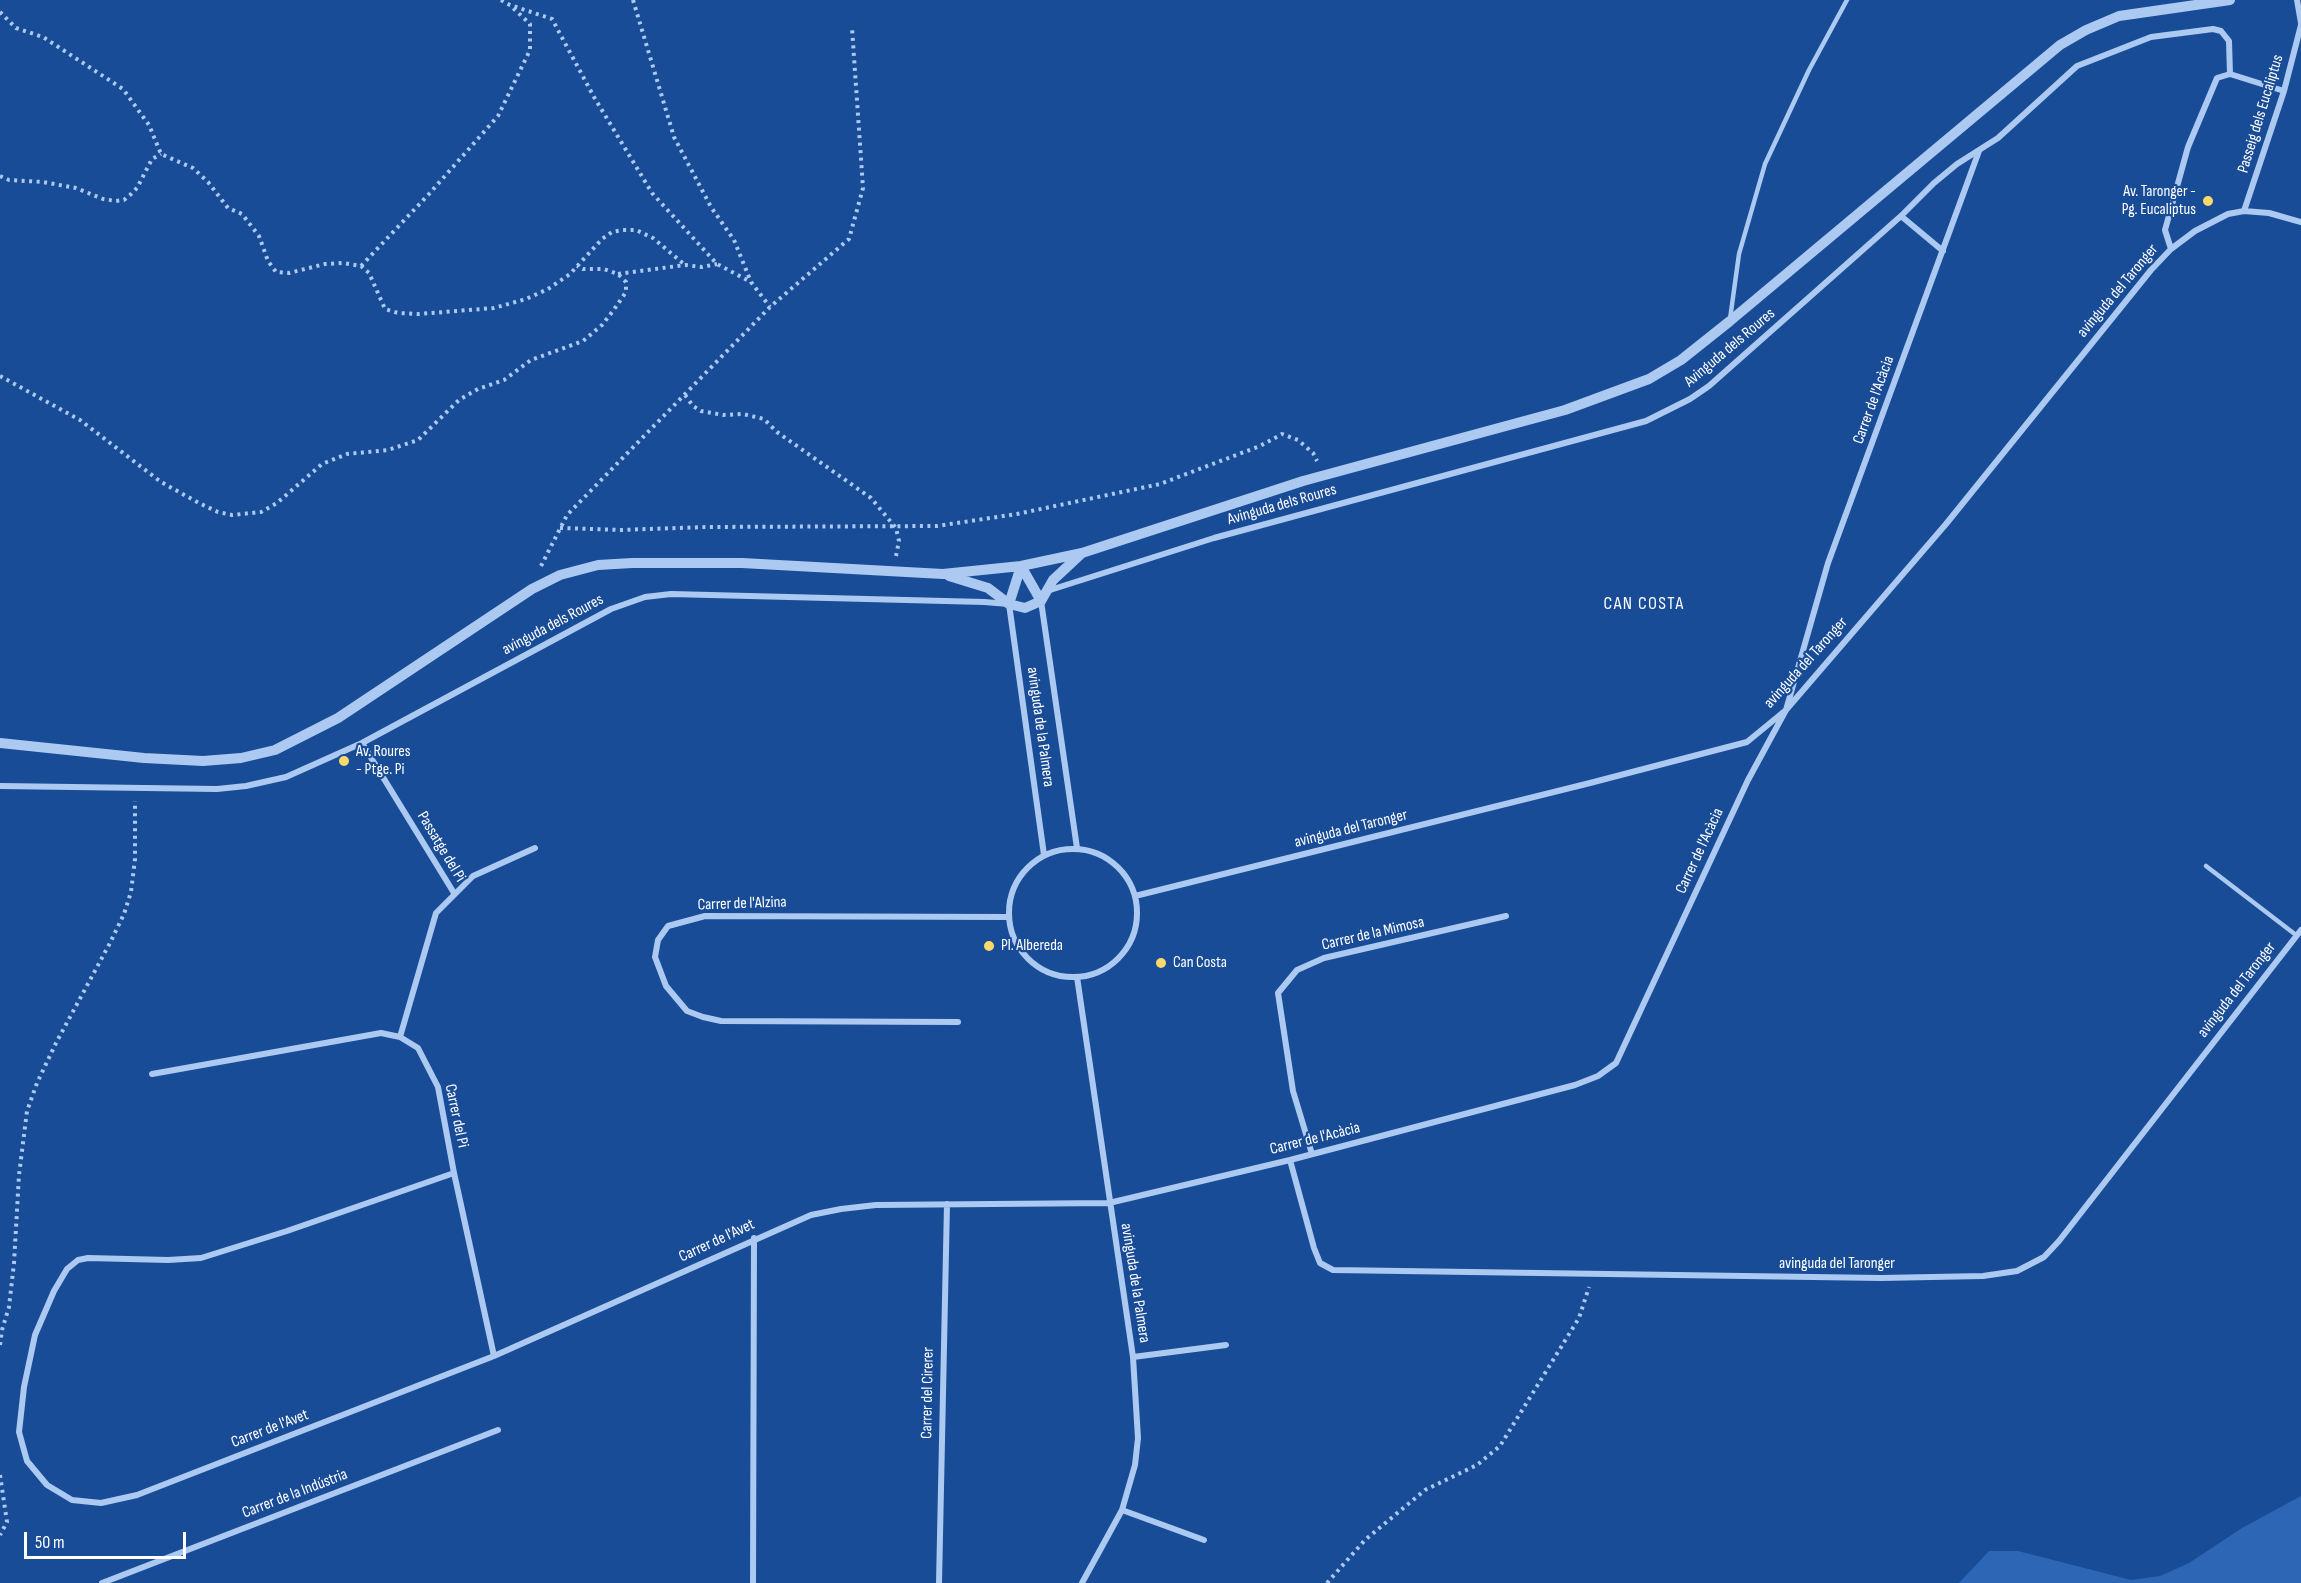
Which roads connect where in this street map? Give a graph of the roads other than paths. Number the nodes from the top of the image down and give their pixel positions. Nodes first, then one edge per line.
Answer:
1 (1847, 0) edge
2 (2230, 0) edge
3 (2297, 0) edge
4 (2301, 24) edge
5 (2230, 74) junction
6 (2284, 91) junction
7 (1978, 152) junction
8 (2244, 211) junction
9 (1901, 216) junction
10 (2301, 222) edge
11 (2171, 249) junction
12 (1943, 251) junction
13 (1730, 321) junction
14 (1082, 552) junction
15 (1021, 566) junction
16 (943, 574) junction
17 (1043, 596) junction
18 (1009, 604) junction
19 (1786, 710) junction
20 (0, 743) edge
21 (362, 743) junction
22 (0, 786) edge
23 (535, 848) dead end
24 (1077, 848) junction
25 (1044, 855) junction
26 (2206, 866) dead end
27 (454, 893) junction
28 (1135, 896) junction
29 (1506, 916) dead end
30 (1008, 917) junction
31 (2299, 932) edge
32 (1077, 977) junction
33 (958, 1022) dead end
34 (400, 1037) junction
35 (152, 1074) dead end
36 (1312, 1154) junction
37 (1290, 1160) junction
38 (454, 1173) junction
39 (1109, 1203) junction
40 (947, 1204) junction
41 (754, 1238) junction
42 (1226, 1345) dead end
43 (494, 1356) junction
44 (1133, 1357) junction
45 (498, 1430) dead end
46 (1122, 1510) junction
47 (1203, 1540) dead end
48 (102, 1583) edge
49 (753, 1583) edge
50 (939, 1583) edge
51 (1082, 1583) edge

1 - 13 lane
2 - 13 street
3 - 4 street, Passeig dels Eucaliptus
4 - 6 street, Passeig dels Eucaliptus
5 - 6 street
5 - 7 street, Avinguda dels Roures
5 - 11 street
6 - 8 street, Passeig dels Eucaliptus
7 - 9 street, Avinguda dels Roures
7 - 12 street, Carrer de l'Acàcia
8 - 10 street, avinguda del Taronger
8 - 11 street, avinguda del Taronger
9 - 12 street
9 - 17 street, Avinguda dels Roures
11 - 19 street, avinguda del Taronger
12 - 19 street, Carrer de l'Acàcia
13 - 14 street
14 - 15 street
14 - 17 street
15 - 16 street
15 - 17 street
15 - 18 street
16 - 18 street
16 - 20 street
17 - 18 street
17 - 24 street, avinguda de la Palmera
18 - 21 street, avinguda dels Roures
18 - 25 street, avinguda de la Palmera
19 - 28 street, avinguda del Taronger
19 - 36 street, Carrer de l'Acàcia
21 - 22 street, avinguda dels Roures
21 - 27 street, Passatge del Pi
23 - 27 street
24 - 25 street
24 - 28 street
25 - 30 street
26 - 31 lane
27 - 34 street, Passatge del Pi
28 - 32 street
29 - 36 street, Carrer de la Mimosa
30 - 32 street
30 - 33 street, Carrer de l'Alzina
31 - 37 street, avinguda del Taronger
32 - 39 street, avinguda de la Palmera
34 - 35 street
34 - 38 street, Carrer del Pi
36 - 37 street, Carrer de l'Acàcia
37 - 39 street, Carrer de l'Acàcia
38 - 43 street, Carrer del Pi
38 - 43 street, Carrer de l'Avet
39 - 40 street, Carrer de l'Avet
39 - 44 street, avinguda de la Palmera
40 - 41 street, Carrer de l'Avet
40 - 50 street, Carrer del Cirerer
41 - 43 street, Carrer de l'Avet
41 - 49 street
42 - 44 street
44 - 46 street, avinguda de la Palmera
45 - 48 street, Carrer de la Indústria
46 - 47 street
46 - 51 street, avinguda de la Palmera

